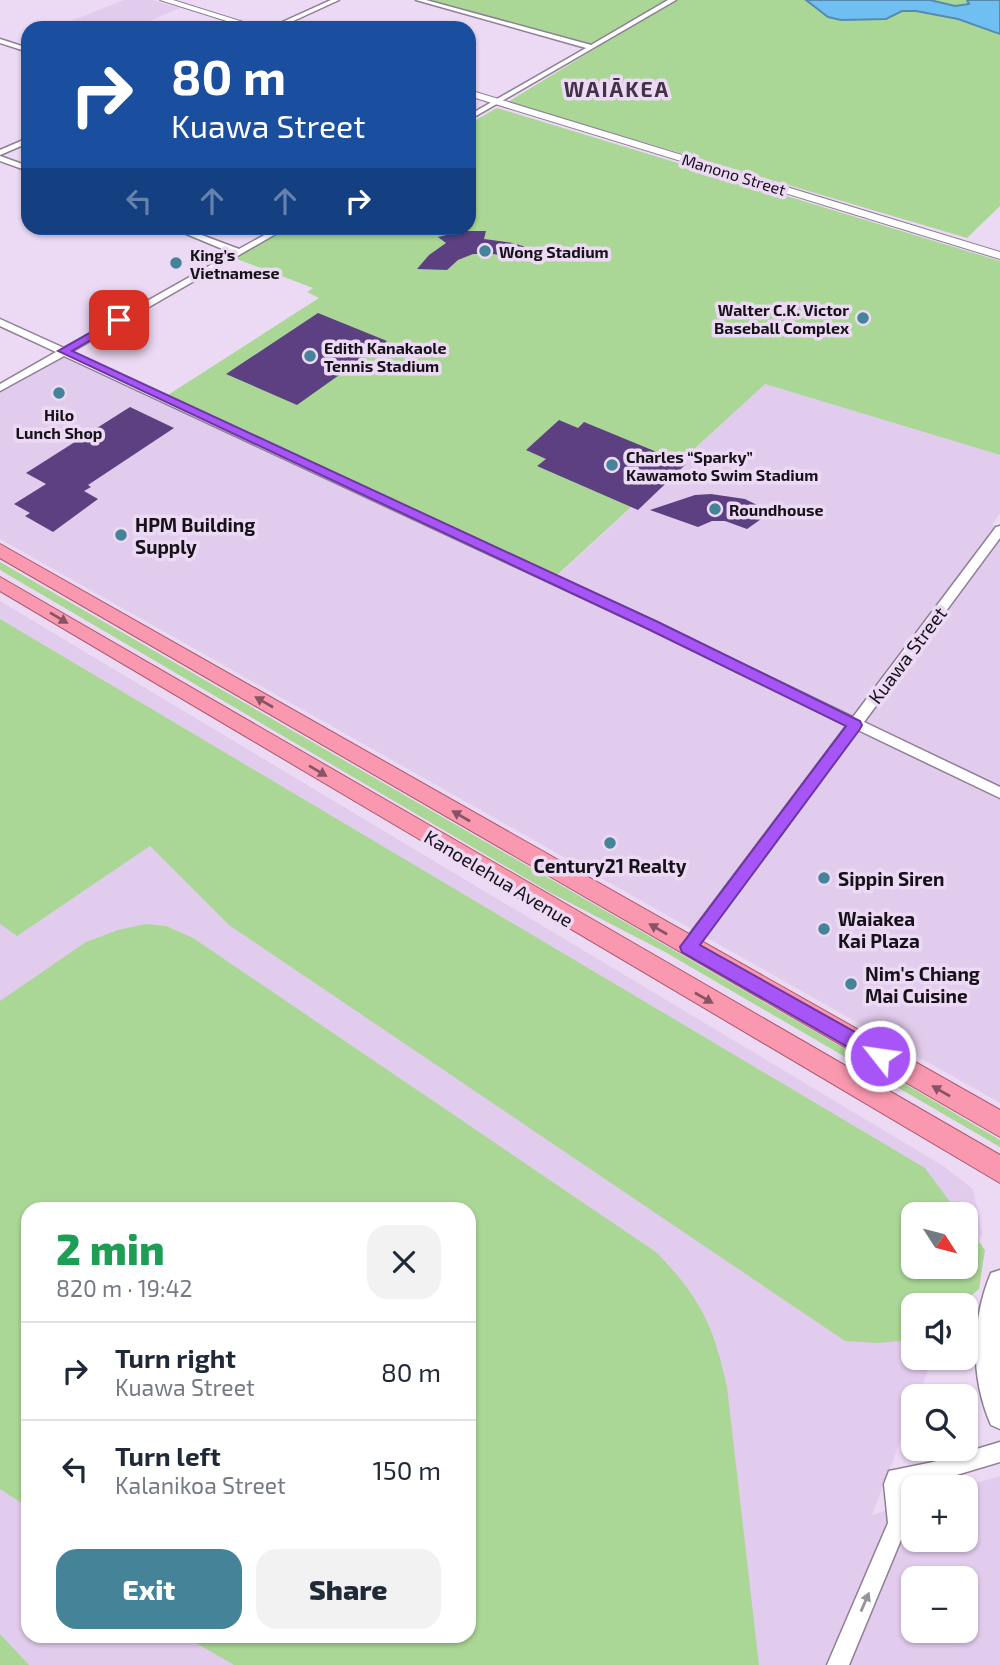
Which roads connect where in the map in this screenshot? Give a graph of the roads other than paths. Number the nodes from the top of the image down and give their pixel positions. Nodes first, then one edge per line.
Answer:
1 (164, 0) edge
2 (335, 0) edge
3 (419, 0) edge
4 (673, 0) edge
5 (234, 21) edge
6 (288, 21) edge
7 (0, 41) edge
8 (591, 47) junction
9 (21, 48) edge
10 (476, 95) edge
11 (497, 102) junction
12 (476, 114) edge
13 (21, 144) edge
14 (0, 155) edge
15 (21, 166) edge
16 (194, 235) edge
17 (269, 235) edge
18 (239, 252) junction
19 (1000, 256) edge
20 (0, 322) edge
21 (63, 351) junction
22 (0, 388) edge
23 (1000, 530) edge
24 (0, 550) edge
25 (0, 583) edge
26 (855, 725) junction
27 (1000, 793) edge
28 (688, 947) junction
29 (1000, 1125) edge
30 (976, 1156) junction
31 (1000, 1170) edge
32 (1000, 1182) edge
33 (1000, 1282) edge
34 (1000, 1416) edge
35 (1000, 1452) edge
36 (838, 1665) edge

1 - 5 street
2 - 6 street
3 - 8 street
4 - 8 street
7 - 9 street
8 - 11 street
10 - 11 street, Manono Street
11 - 12 street
11 - 19 street, Manono Street
13 - 14 street
14 - 15 street
16 - 18 street
17 - 18 street
18 - 21 street
20 - 21 street
21 - 22 street
21 - 26 street
23 - 26 street, Kuawa Street
28 -> 24 highway, Kanoelehua Avenue
25 -> 30 highway, Kanoelehua Avenue
26 - 27 street
26 - 28 street, Kuawa Street
29 -> 28 highway, Kanoelehua Avenue
30 - 31 highway, Kanoelehua Avenue
30 - 32 highway
33 - 34 main road
36 -> 35 street

